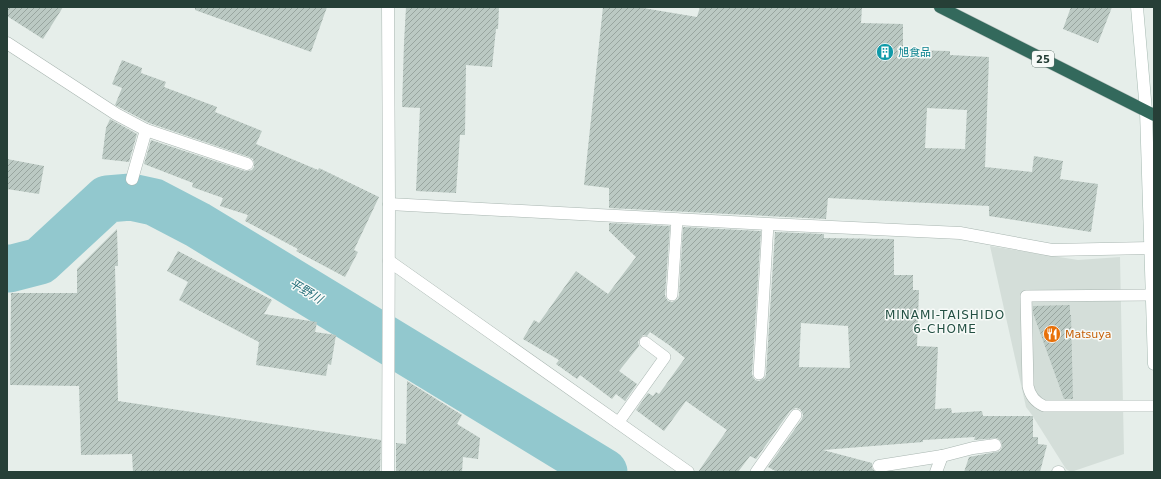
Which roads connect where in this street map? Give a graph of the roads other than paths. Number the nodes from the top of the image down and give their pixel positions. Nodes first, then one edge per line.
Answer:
1 (388, 7) edge
2 (940, 7) edge
3 (1137, 7) edge
4 (955, 11) edge
5 (7, 42) edge
6 (1150, 113) edge
7 (146, 130) junction
8 (247, 164) dead end
9 (132, 179) dead end
10 (389, 204) junction
11 (677, 219) junction
12 (768, 224) junction
13 (1150, 248) junction
14 (389, 261) junction
15 (672, 295) dead end
16 (1152, 295) junction
17 (645, 342) dead end
18 (1154, 364) edge
19 (759, 374) dead end
20 (1154, 406) edge
21 (796, 415) dead end
22 (618, 423) junction
23 (995, 446) dead end
24 (942, 456) junction
25 (879, 466) dead end
26 (388, 472) edge
27 (688, 472) edge
28 (756, 472) edge
29 (936, 472) edge

1 - 10 street
2 - 4 highway, 25
3 - 6 street
4 - 6 highway, 25
5 - 7 street
6 - 13 street
7 - 8 street
7 - 9 street
10 - 11 street
10 - 14 street
11 - 12 street
11 - 15 lane
12 - 13 street
12 - 19 lane
13 - 16 street
14 - 22 street
14 - 26 street
16 - 18 street
16 - 20 lane
17 - 22 lane
21 - 28 lane
22 - 27 street
23 - 24 street
24 - 25 street
24 - 29 street

